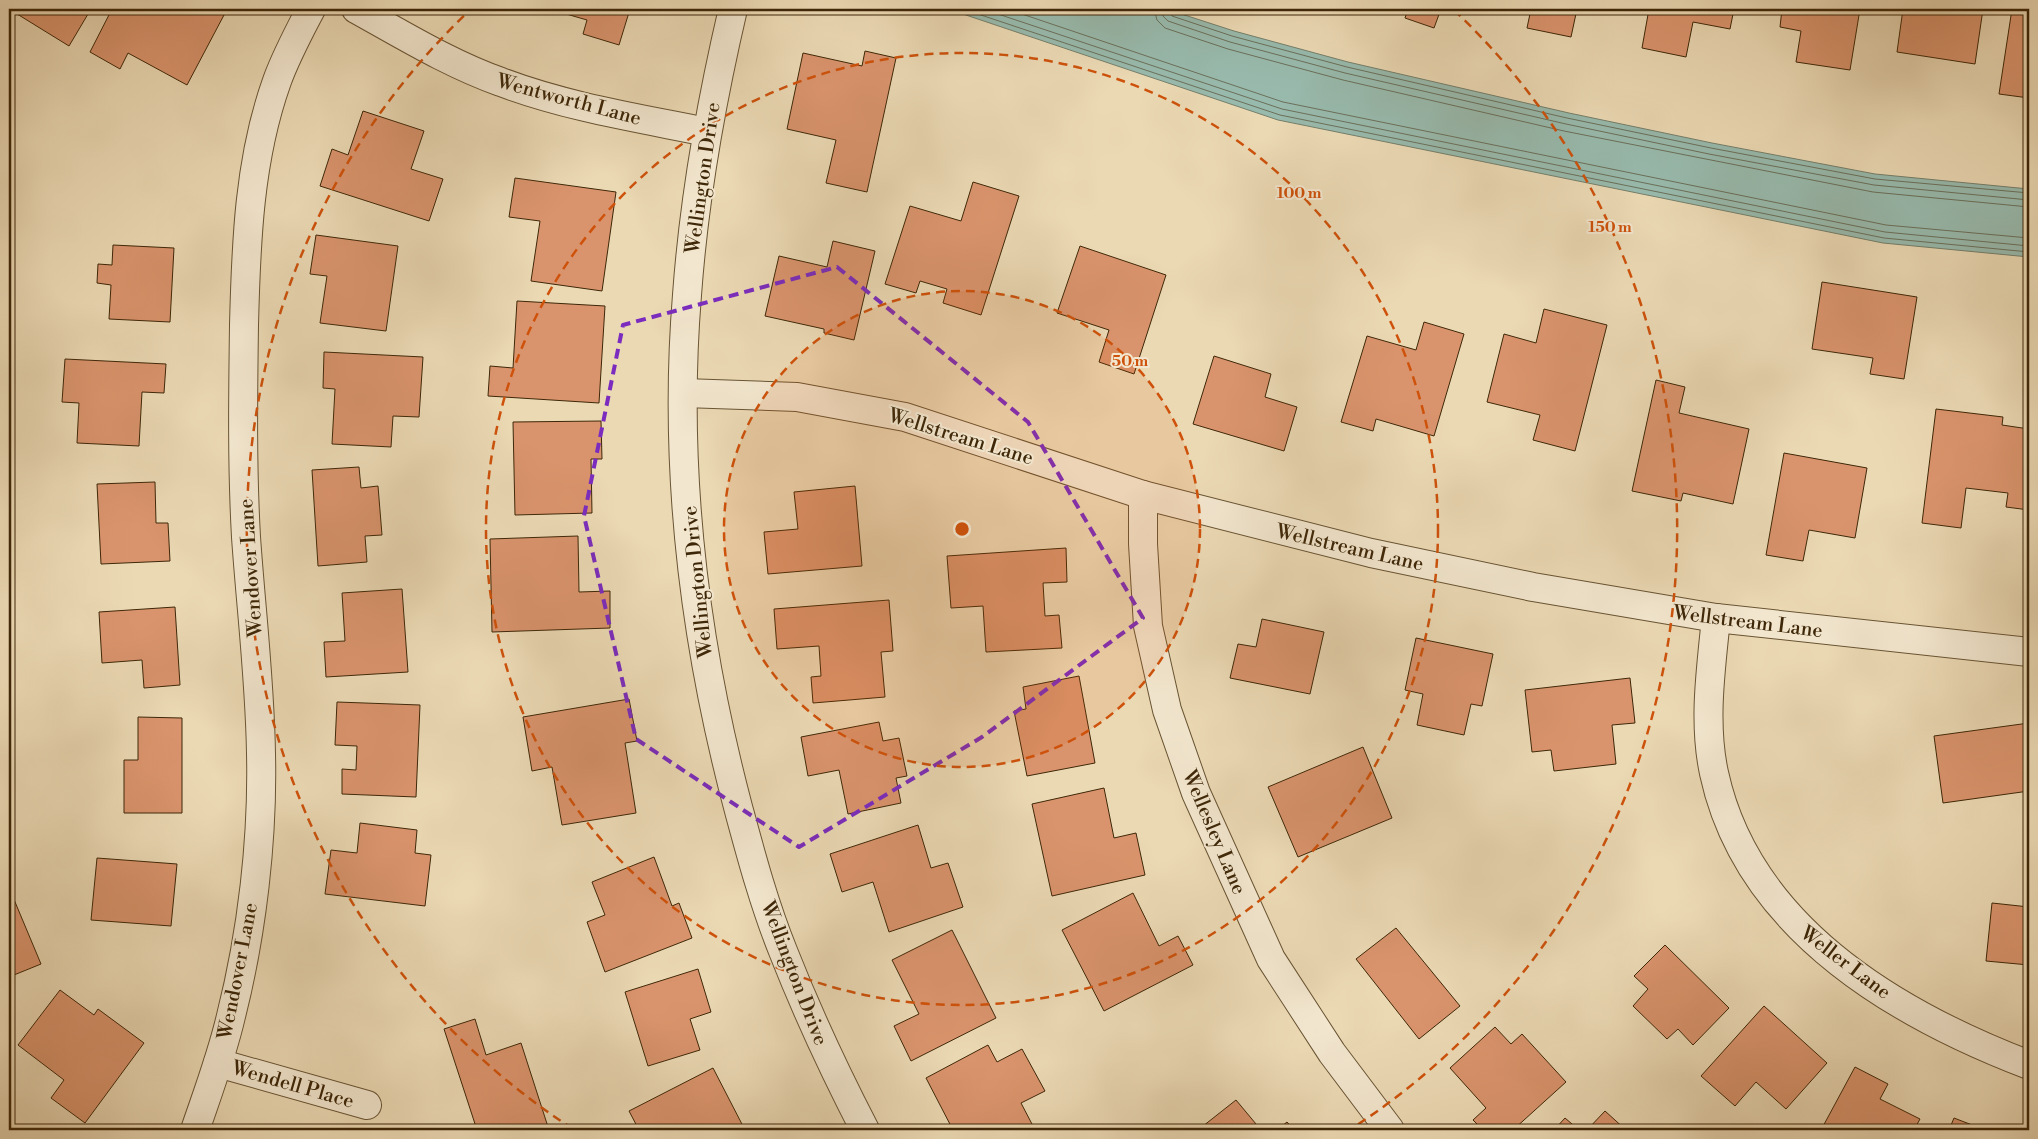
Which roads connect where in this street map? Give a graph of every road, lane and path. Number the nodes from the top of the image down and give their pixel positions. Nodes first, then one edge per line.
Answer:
1 (311, 9) edge
2 (356, 9) edge
3 (733, 9) edge
4 (707, 132) junction
5 (684, 393) junction
6 (1144, 495) junction
7 (1716, 618) junction
8 (2029, 652) edge
9 (218, 1062) junction
10 (2029, 1065) edge
11 (368, 1105) dead end
12 (195, 1130) edge
13 (865, 1130) edge
14 (1390, 1130) edge

1 - 9 street, Wendover Lane
2 - 4 street, Wentworth Lane
3 - 4 street, Wellington Drive
4 - 5 street, Wellington Drive
5 - 6 street, Wellstream Lane
5 - 13 street, Wellington Drive
6 - 7 street, Wellstream Lane
6 - 14 street, Wellesley Lane
7 - 8 street, Wellstream Lane
7 - 10 street, Weller Lane
9 - 11 street, Wendell Place
9 - 12 street, Wendover Lane

